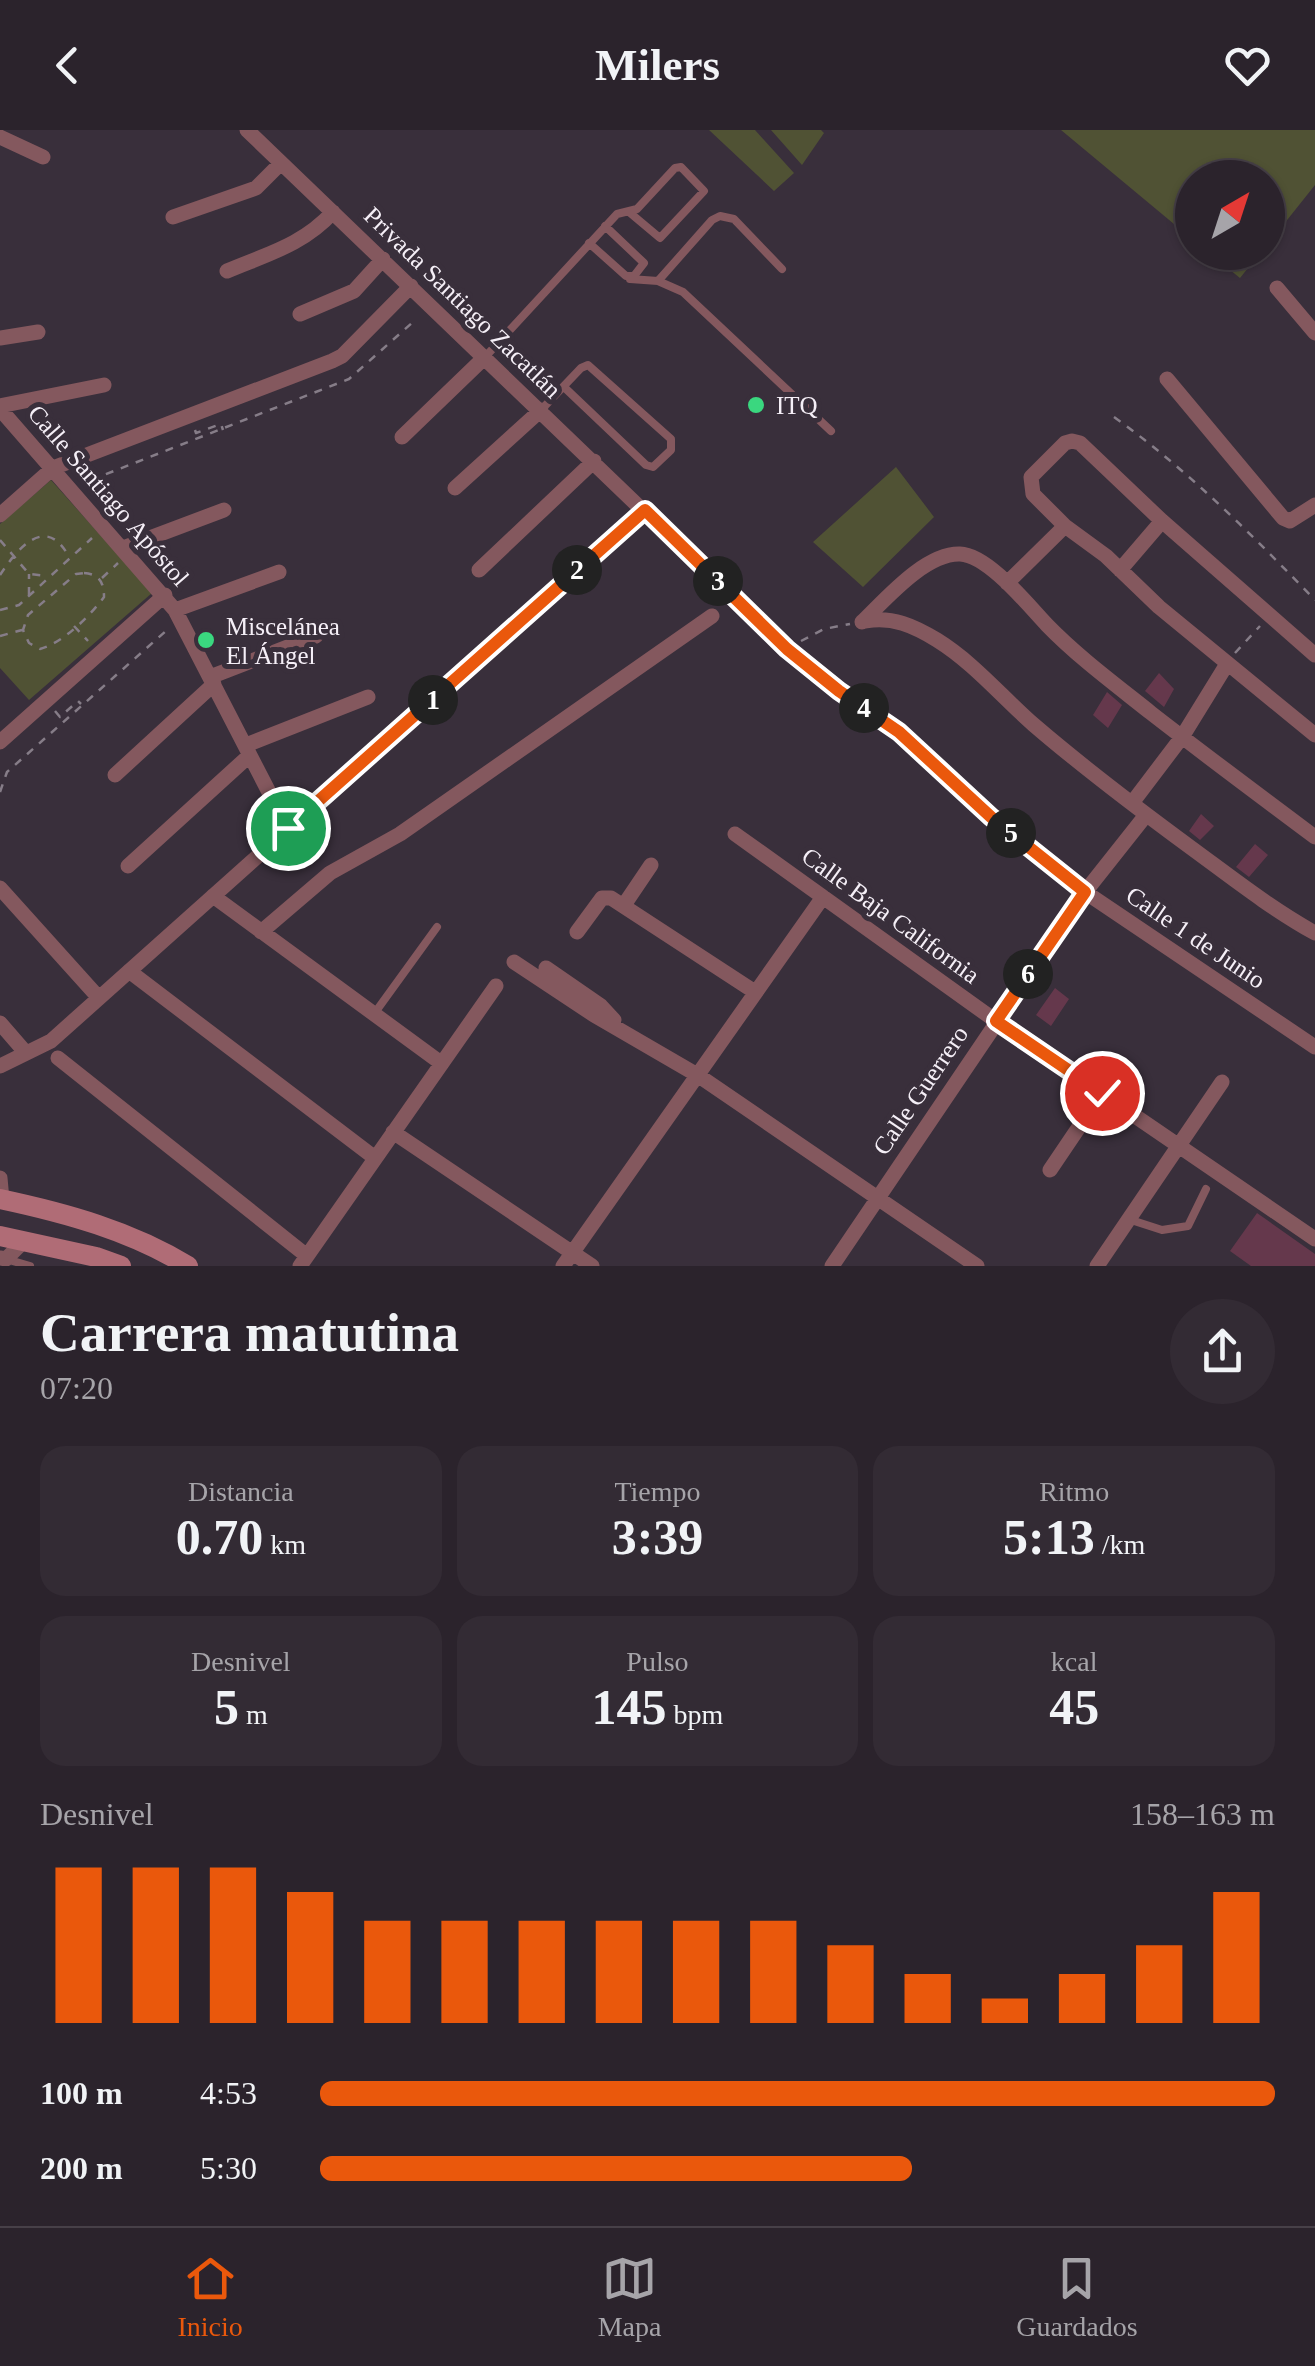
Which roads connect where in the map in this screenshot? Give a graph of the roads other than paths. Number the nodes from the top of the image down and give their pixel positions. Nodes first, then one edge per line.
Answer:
1 (247, 130) edge
2 (0, 137) edge
3 (43, 157) dead end
4 (281, 163) junction
5 (333, 212) junction
6 (629, 212) junction
7 (174, 217) dead end
8 (605, 226) junction
9 (589, 243) junction
10 (383, 259) junction
11 (782, 269) dead end
12 (227, 271) dead end
13 (630, 278) junction
14 (658, 282) junction
15 (411, 286) junction
16 (1277, 288) dead end
17 (300, 314) dead end
18 (38, 332) dead end
19 (1315, 334) edge
20 (0, 338) edge
21 (485, 357) junction
22 (1167, 379) dead end
23 (104, 386) dead end
24 (564, 387) junction
25 (0, 407) edge
26 (540, 410) junction
27 (832, 431) dead end
28 (402, 437) dead end
29 (594, 461) junction
30 (52, 468) junction
31 (456, 488) dead end
32 (1315, 505) edge
33 (224, 510) dead end
34 (645, 510) junction
35 (0, 514) edge
36 (1162, 521) junction
37 (1065, 526) junction
38 (126, 551) junction
39 (479, 570) dead end
40 (1120, 570) junction
41 (279, 572) dead end
42 (1006, 583) junction
43 (165, 595) junction
44 (177, 614) junction
45 (712, 616) dead end
46 (316, 636) dead end
47 (1315, 655) edge
48 (1227, 664) junction
49 (212, 681) junction
50 (368, 697) dead end
51 (1315, 735) edge
52 (1182, 737) junction
53 (0, 742) edge
54 (248, 750) junction
55 (115, 775) dead end
56 (1132, 804) junction
57 (1146, 815) junction
58 (288, 828) junction
59 (736, 834) dead end
60 (1315, 837) edge
61 (650, 865) dead end
62 (128, 866) dead end
63 (0, 888) edge
64 (1085, 892) junction
65 (212, 896) junction
66 (823, 898) junction
67 (624, 905) junction
68 (437, 927) dead end
69 (261, 932) junction
70 (578, 932) dead end
71 (1315, 934) edge
72 (514, 962) dead end
73 (546, 968) dead end
74 (129, 972) junction
75 (496, 986) dead end
76 (754, 992) junction
77 (99, 998) junction
78 (374, 1014) junction
79 (996, 1021) junction
80 (0, 1023) edge
81 (622, 1028) junction
82 (1315, 1047) edge
83 (26, 1052) junction
84 (58, 1058) dead end
85 (442, 1063) junction
86 (0, 1066) edge
87 (699, 1076) junction
88 (1222, 1082) dead end
89 (1102, 1093) junction
90 (393, 1132) junction
91 (1177, 1146) junction
92 (375, 1158) junction
93 (1050, 1170) dead end
94 (1206, 1189) dead end
95 (1, 1192) edge
96 (878, 1198) junction
97 (1128, 1219) junction
98 (0, 1236) edge
99 (1315, 1239) edge
100 (24, 1241) junction
101 (3, 1259) edge
102 (568, 1259) edge
103 (303, 1261) edge
104 (30, 1266) edge
105 (121, 1266) edge
106 (188, 1266) edge
107 (592, 1266) edge
108 (832, 1266) edge
109 (977, 1266) edge
110 (1097, 1266) edge

1 - 4 street, Privada Santiago Zacatlán
2 - 3 street
4 - 5 street, Privada Santiago Zacatlán
4 - 7 street
5 - 10 street, Privada Santiago Zacatlán
5 - 12 street
6 - 6 lane
6 - 8 lane
8 - 9 lane
8 - 13 lane
9 - 13 lane
9 - 21 lane
10 - 15 street, Privada Santiago Zacatlán
10 - 17 street
11 - 14 lane
13 - 14 lane
14 - 27 lane
15 - 21 street, Privada Santiago Zacatlán
15 - 30 street
16 - 19 street
18 - 20 street
21 - 26 street, Privada Santiago Zacatlán
21 - 28 street
22 - 32 street
23 - 25 street
24 - 24 lane
24 - 26 lane
25 - 30 street, Calle Santiago Apóstol
26 - 29 street, Privada Santiago Zacatlán
26 - 31 street
29 - 34 street, Privada Santiago Zacatlán
29 - 39 street
30 - 35 street
30 - 38 street, Calle Santiago Apóstol
33 - 38 street
34 - 58 street
34 - 64 street, Calle 1 de Junio
36 - 37 street
36 - 40 street
36 - 47 street
37 - 40 street
37 - 42 street
38 - 43 street, Calle Santiago Apóstol
40 - 48 street
41 - 44 street
42 - 52 street
42 - 56 street
43 - 44 street, Calle Santiago Apóstol
43 - 53 street
44 - 49 street, Calle Santiago Apóstol
45 - 69 street
46 - 49 street
48 - 51 street
48 - 52 street
49 - 54 street, Calle Santiago Apóstol
49 - 55 street
50 - 54 street
52 - 56 street
52 - 60 street
54 - 58 street, Calle Santiago Apóstol
54 - 62 street
56 - 57 street
57 - 64 street, Calle Guerrero
57 - 71 street
58 - 65 street
59 - 66 street, Calle Baja California
61 - 67 street
63 - 77 street
64 - 79 street, Calle Guerrero
64 - 82 street, Calle 1 de Junio
65 - 69 street
65 - 74 street
66 - 76 street
66 - 79 street, Calle Baja California
67 - 70 street
67 - 76 street
68 - 78 lane
69 - 78 street
72 - 81 street
73 - 81 street
74 - 77 street
74 - 92 street
75 - 85 street
76 - 87 street
77 - 83 street
78 - 85 street
79 - 89 street, Calle Baja California
79 - 96 street, Calle Guerrero
80 - 83 street
81 - 87 street
83 - 86 street
84 - 103 street
85 - 90 street
87 - 96 street
87 - 102 street
88 - 91 street
89 - 91 street, Calle Baja California
89 - 93 street
90 - 92 street
90 - 102 street
91 - 97 street
91 - 99 street, Calle Baja California
92 - 103 street
94 - 97 lane
95 - 106 main road
96 - 108 street, Calle Guerrero
96 - 109 street
97 - 110 street
98 - 100 main road
100 - 101 street
100 - 105 main road
101 - 104 lane
102 - 107 street

